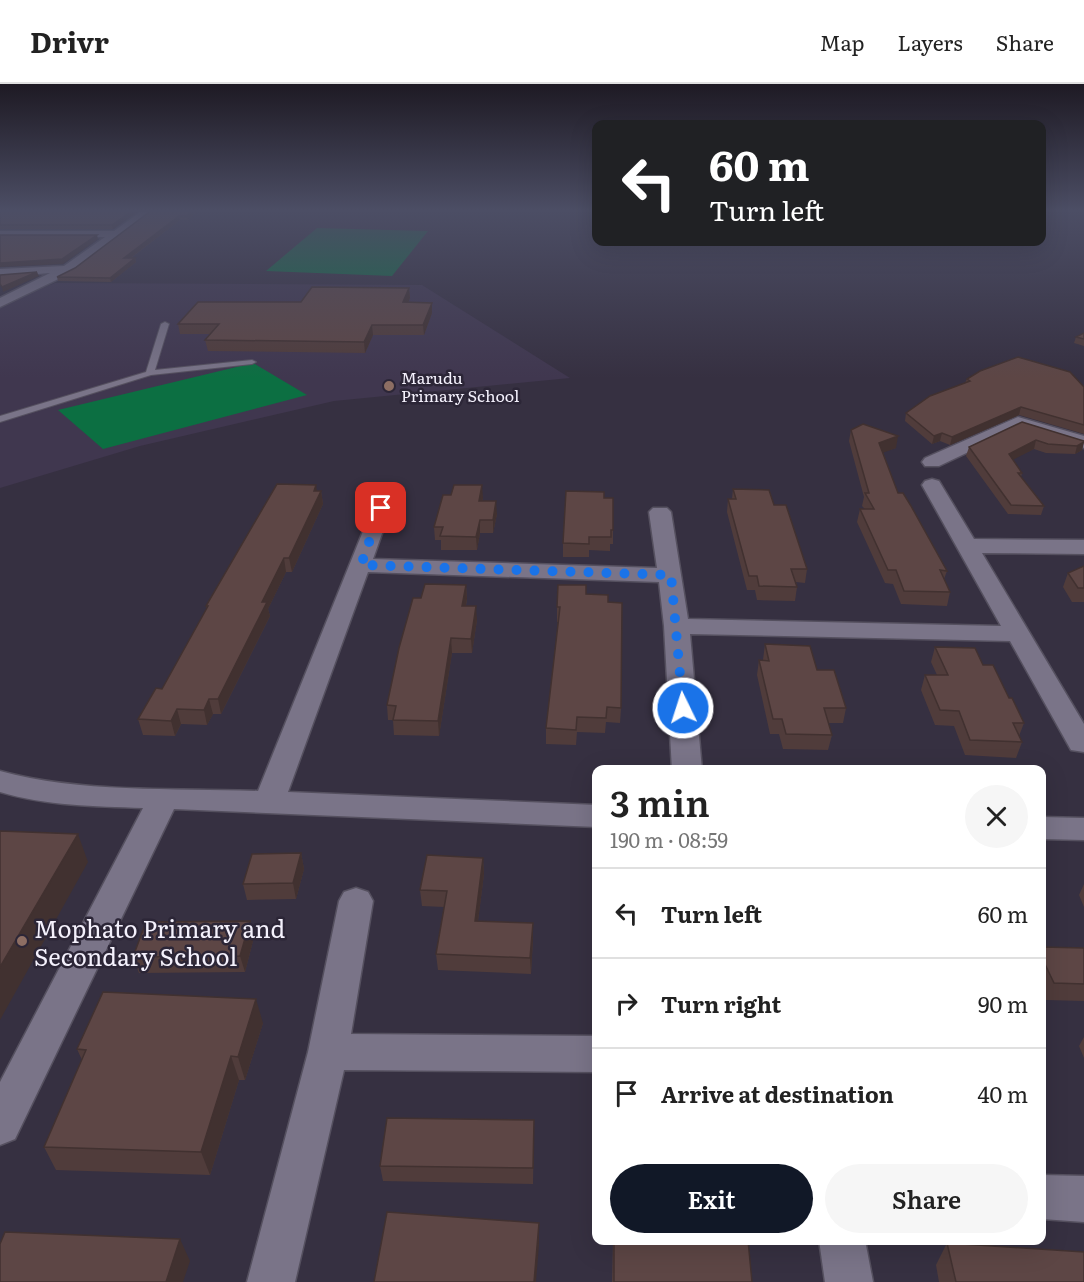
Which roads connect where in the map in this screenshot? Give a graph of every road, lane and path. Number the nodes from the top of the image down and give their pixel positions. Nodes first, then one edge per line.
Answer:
1 (74, 266) edge
2 (71, 268) junction
3 (0, 273) edge
4 (0, 303) edge
5 (165, 324) dead end
6 (252, 362) dead end
7 (150, 373) junction
8 (0, 419) edge
9 (1084, 442) edge
10 (933, 462) dead end
11 (932, 485) dead end
12 (381, 508) dead end
13 (660, 512) dead end
14 (968, 546) junction
15 (1084, 547) edge
16 (361, 565) junction
17 (671, 575) junction
18 (677, 626) junction
19 (1018, 634) junction
20 (1081, 743) dead end
21 (687, 765) edge
22 (0, 781) edge
23 (164, 798) junction
24 (269, 802) junction
25 (592, 816) edge
26 (1046, 828) edge
27 (1084, 829) edge
28 (356, 901) dead end
29 (328, 1052) junction
30 (592, 1054) edge
31 (2, 1117) edge
32 (1046, 1197) edge
33 (1084, 1199) edge
34 (843, 1245) edge
35 (271, 1282) edge
36 (849, 1282) edge

1 - 2 street
2 - 3 street
2 - 4 street
5 - 7 lane
6 - 7 lane
7 - 8 lane
9 - 10 street
11 - 14 street
12 - 16 street
13 - 17 street
14 - 15 street
14 - 19 street
16 - 17 street
16 - 24 street
17 - 18 street
18 - 19 street
18 - 21 street
19 - 20 street
22 - 23 street
23 - 24 street
23 - 31 street
24 - 25 street
26 - 27 street
28 - 29 street
29 - 30 street
29 - 35 street
32 - 33 street
34 - 36 street

